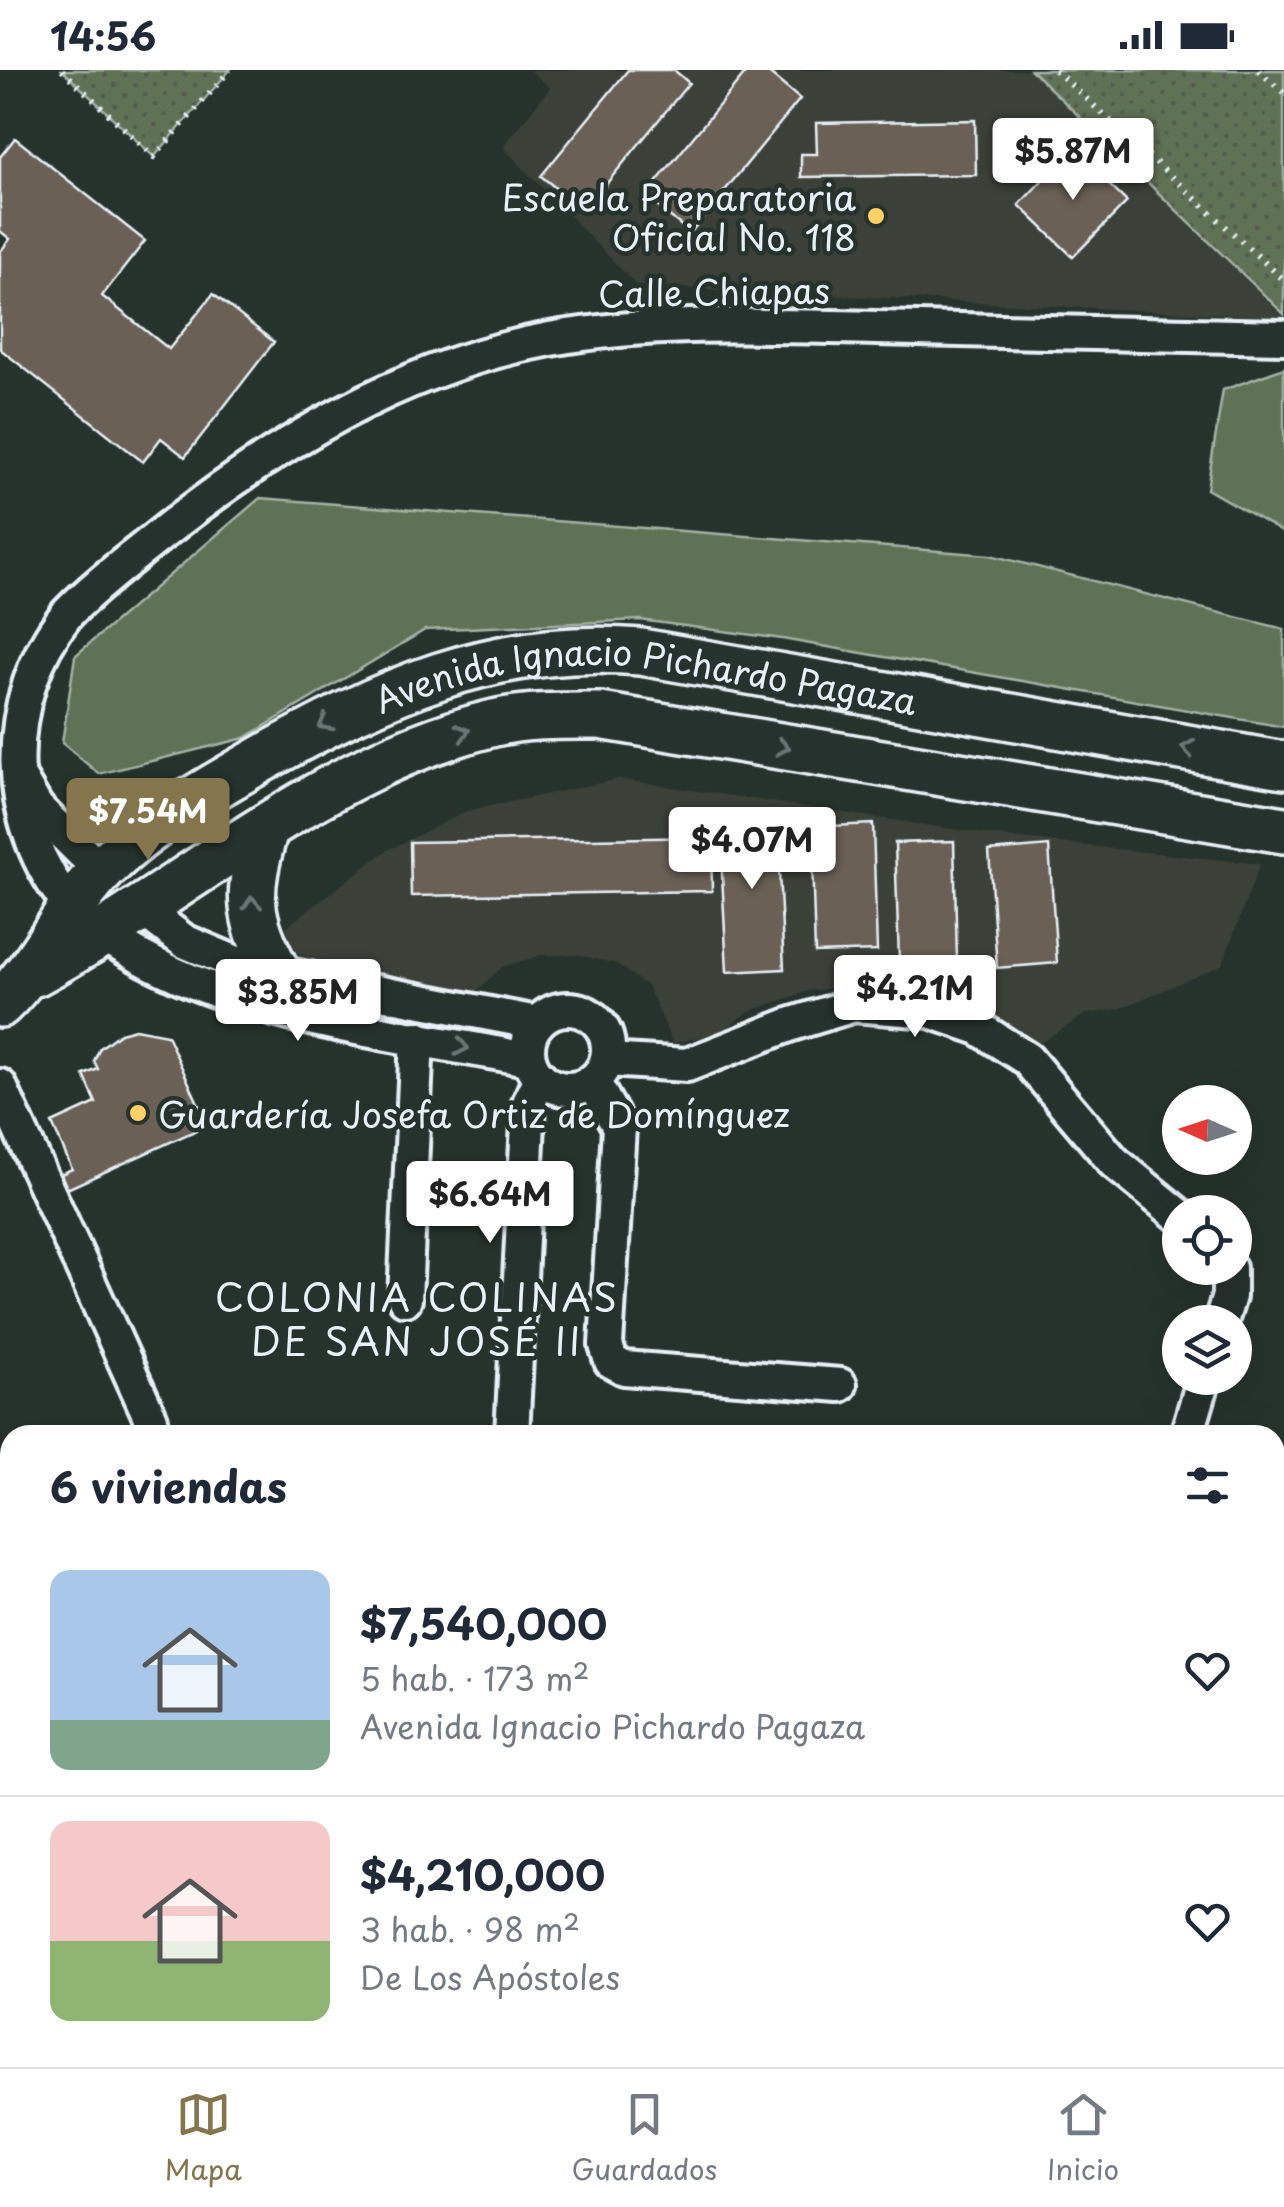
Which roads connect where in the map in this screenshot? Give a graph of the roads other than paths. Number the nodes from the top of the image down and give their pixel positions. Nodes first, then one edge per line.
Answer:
1 (1284, 337) edge
2 (11, 683) edge
3 (1284, 764) edge
4 (14, 768) junction
5 (265, 830) junction
6 (1284, 830) edge
7 (101, 871) junction
8 (144, 911) junction
9 (89, 922) junction
10 (277, 972) junction
11 (14, 990) edge
12 (537, 1023) junction
13 (417, 1038) junction
14 (534, 1068) junction
15 (600, 1071) junction
16 (0, 1086) edge
17 (1162, 1201) edge
18 (404, 1299) dead end
19 (840, 1385) dead end
20 (1199, 1395) edge
21 (151, 1425) edge
22 (513, 1425) edge
23 (1190, 1425) edge

1 - 2 street, Calle Chiapas
2 - 4 street, Calle Chiapas
3 -> 7 main road, Avenida Ignacio Pichardo Pagaza
4 - 7 street, Calle Chiapas
4 - 9 street, Calle Chiapas
5 -> 6 main road, Avenida Ignacio Pichardo Pagaza
5 - 8 main road, Avenida Ignacio Pichardo Pagaza
10 -> 5 main road
7 - 8 main road
7 - 9 main road, Avenida Ignacio Pichardo Pagaza
8 - 9 main road, Avenida Ignacio Pichardo Pagaza
8 - 10 street
9 - 11 main road
9 - 13 street, Calle Chiapas
10 - 12 street
12 - 14 street
12 - 15 street
13 -> 14 street, Calle Chiapas
13 - 18 street
14 - 15 street
14 - 22 street
15 - 17 street
15 - 19 street
16 - 21 street
20 - 23 street

